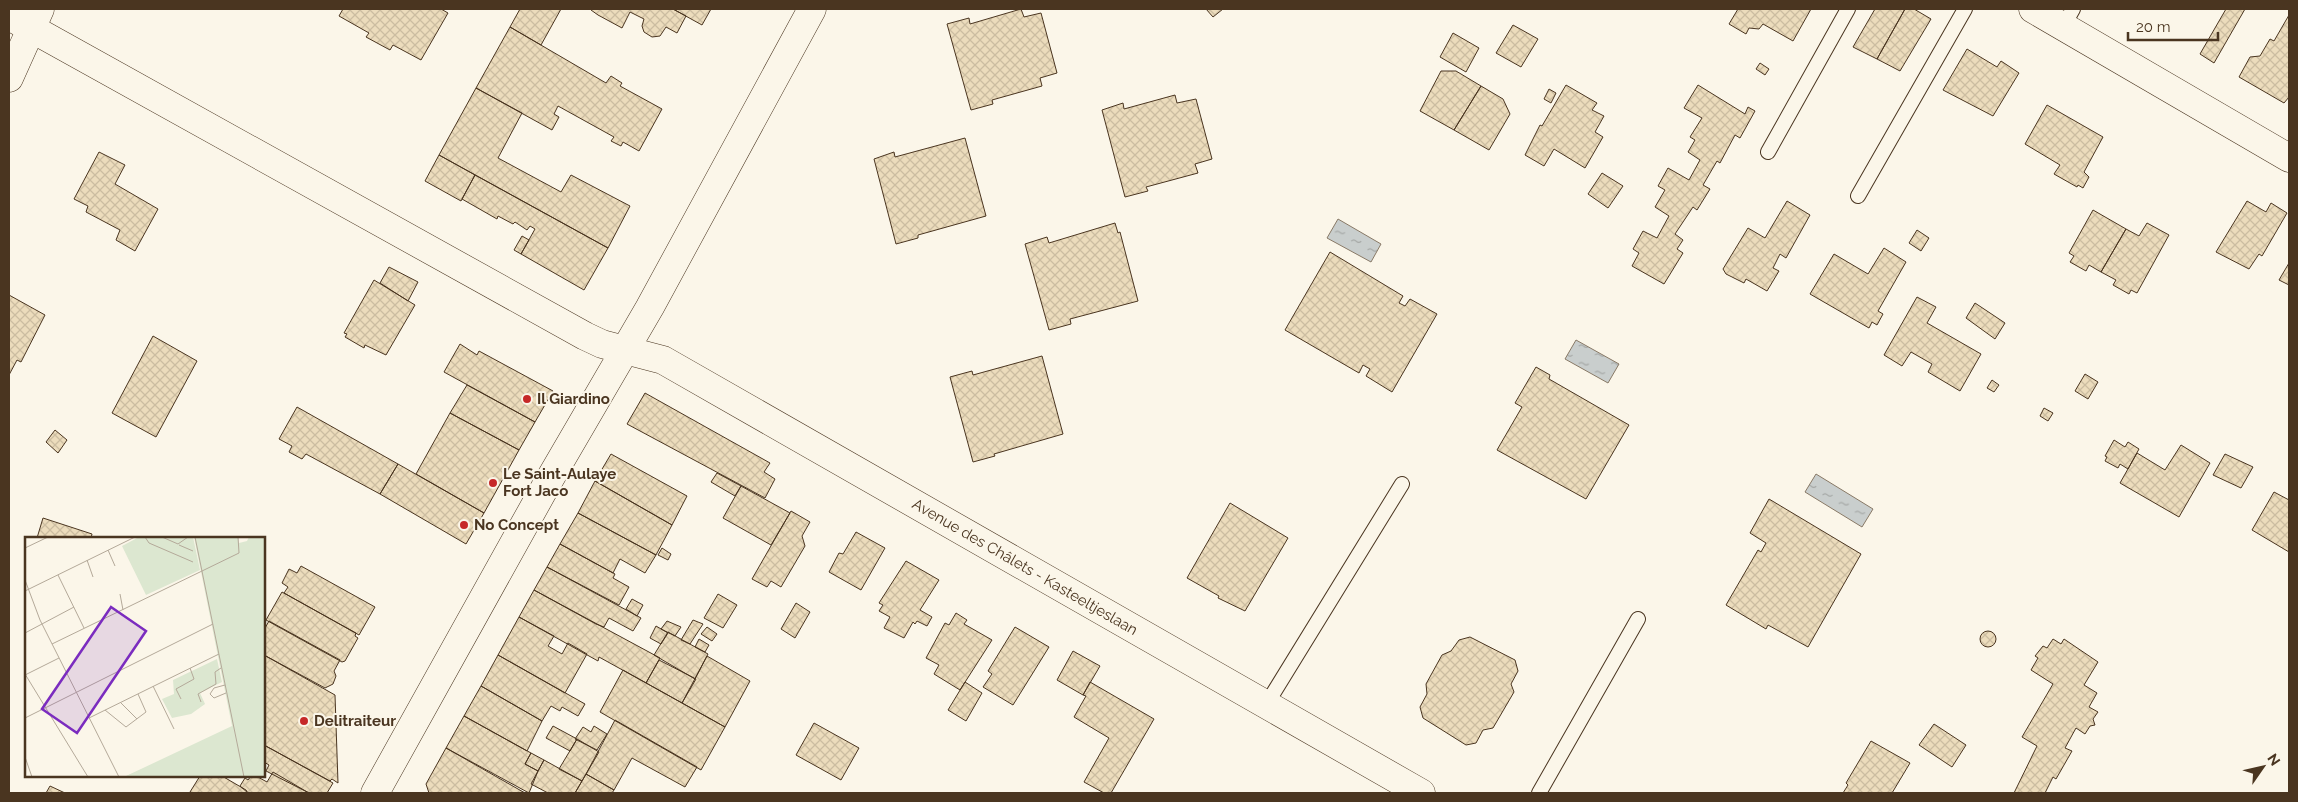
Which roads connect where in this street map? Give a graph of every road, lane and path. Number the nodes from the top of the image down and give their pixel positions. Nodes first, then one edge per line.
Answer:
1 (812, 9) edge
2 (1848, 9) edge
3 (1965, 9) edge
4 (2033, 9) edge
5 (2068, 17) edge
6 (26, 18) edge
7 (9, 78) edge
8 (1768, 152) dead end
9 (2289, 158) edge
10 (1858, 196) dead end
11 (625, 350) junction
12 (1402, 484) dead end
13 (1638, 619) dead end
14 (1266, 705) junction
15 (375, 793) edge
16 (1421, 793) edge
17 (1539, 793) edge

1 - 11 street
2 - 8 lane
3 - 10 lane
4 - 5 street
5 - 9 street
6 - 7 street
6 - 11 street, Avenue des Châlets - Kasteeltjeslaan
11 - 14 street, Avenue des Châlets - Kasteeltjeslaan
11 - 15 street
12 - 14 lane
13 - 17 lane
14 - 16 street, Avenue des Châlets - Kasteeltjeslaan

